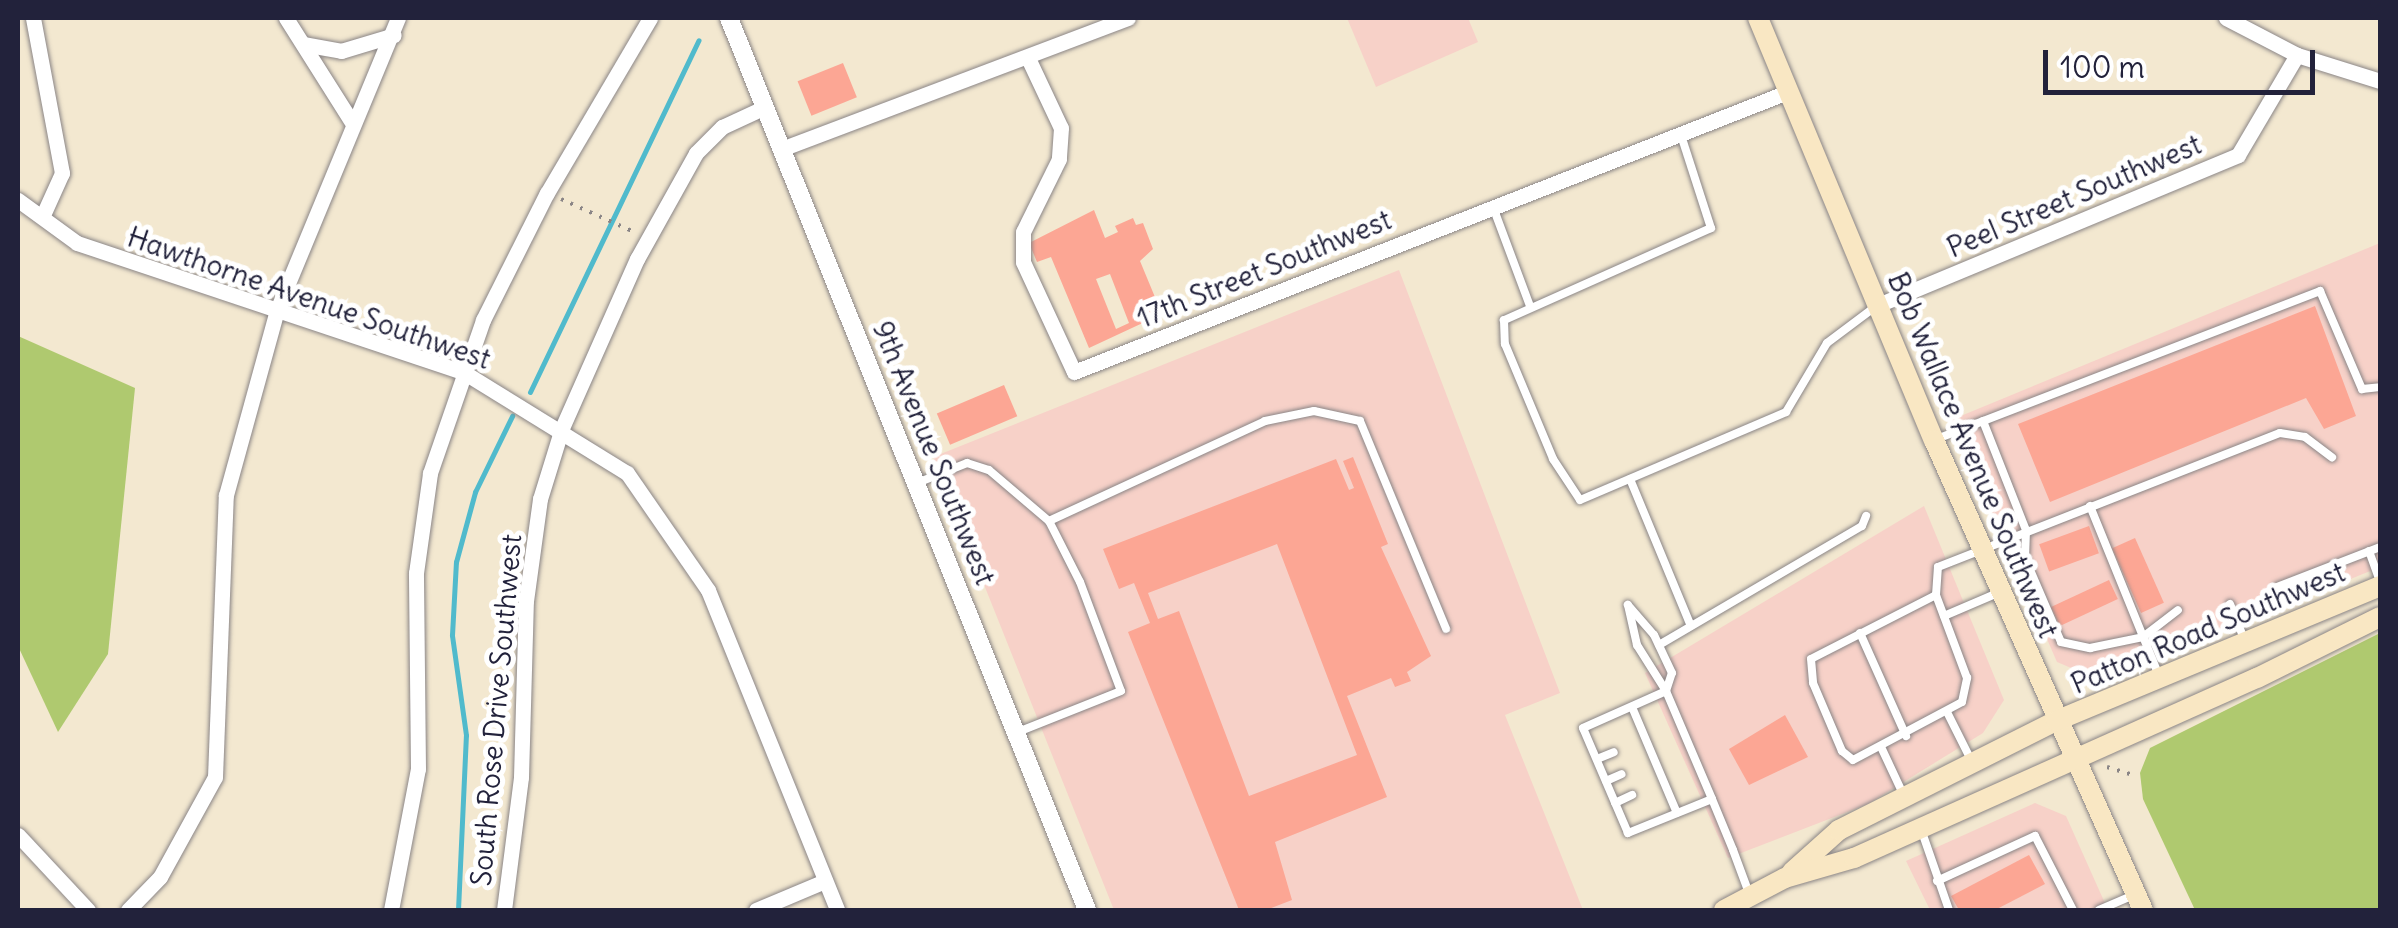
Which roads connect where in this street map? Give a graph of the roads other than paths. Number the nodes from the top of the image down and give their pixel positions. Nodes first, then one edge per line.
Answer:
1 (34, 18) edge
2 (286, 18) edge
3 (398, 18) edge
4 (650, 18) edge
5 (729, 18) edge
6 (1128, 18) edge
7 (1758, 18) edge
8 (2226, 18) edge
9 (394, 35) junction
10 (303, 44) junction
11 (2297, 56) junction
12 (1028, 58) junction
13 (2380, 81) edge
14 (1790, 92) junction
15 (765, 108) junction
16 (352, 121) junction
17 (1680, 132) junction
18 (781, 149) junction
19 (18, 200) edge
20 (1492, 205) junction
21 (42, 215) junction
22 (1878, 304) junction
23 (1530, 306) junction
24 (277, 310) junction
25 (465, 373) junction
26 (2380, 388) edge
27 (1984, 420) junction
28 (562, 428) junction
29 (1934, 440) junction
30 (2332, 457) dead end
31 (1630, 480) junction
32 (917, 482) junction
33 (2090, 506) junction
34 (1866, 516) dead end
35 (1048, 521) junction
36 (2026, 530) junction
37 (2380, 547) edge
38 (1981, 548) junction
39 (2369, 551) junction
40 (2380, 583) edge
41 (2277, 587) dead end
42 (2000, 592) junction
43 (1936, 595) junction
44 (2230, 604) dead end
45 (2178, 610) dead end
46 (1944, 616) junction
47 (2380, 617) edge
48 (1691, 626) junction
49 (1446, 628) dead end
50 (1860, 634) junction
51 (2143, 637) junction
52 (2244, 639) junction
53 (1658, 645) junction
54 (2158, 676) junction
55 (1666, 691) junction
56 (1632, 707) junction
57 (1948, 714) junction
58 (2056, 721) junction
59 (1018, 732) junction
60 (1906, 736) junction
61 (1645, 738) junction
62 (1634, 743) dead end
63 (1882, 749) junction
64 (1614, 752) dead end
65 (2074, 757) junction
66 (1597, 759) junction
67 (1654, 760) junction
68 (1972, 762) junction
69 (1643, 765) dead end
70 (1622, 774) dead end
71 (1606, 781) junction
72 (1664, 781) junction
73 (1651, 787) dead end
74 (1632, 795) dead end
75 (1904, 796) junction
76 (1712, 798) junction
77 (1615, 803) junction
78 (1677, 813) junction
79 (1921, 828) junction
80 (18, 834) edge
81 (1785, 878) junction
82 (825, 881) junction
83 (1936, 881) junction
84 (1751, 897) junction
85 (2140, 902) edge
86 (88, 910) edge
87 (128, 910) edge
88 (391, 910) edge
89 (504, 910) edge
90 (756, 910) edge
91 (837, 910) edge
92 (1088, 910) edge
93 (1724, 910) edge
94 (1949, 910) edge
95 (2074, 910) edge
96 (2100, 910) edge

1 - 21 street
2 - 10 street
3 - 9 street
4 - 25 street
5 - 15 street, 9th Avenue Southwest
6 - 12 street
7 - 14 main road, Bob Wallace Avenue Southwest
8 - 11 street
9 - 10 street
9 - 16 street
10 - 16 street
11 - 13 street
11 - 22 street, Peel Street Southwest
12 - 18 street
12 - 20 street, 17th Street Southwest
14 - 17 street, 17th Street Southwest
14 - 22 main road, Bob Wallace Avenue Southwest
15 - 18 street, 9th Avenue Southwest
15 - 28 street, South Rose Drive Southwest
16 - 24 street
17 - 20 street, 17th Street Southwest
17 - 23 lane
18 - 32 street, 9th Avenue Southwest
19 - 21 street, Hawthorne Avenue Southwest
20 - 23 lane
21 - 24 street, Hawthorne Avenue Southwest
22 - 29 main road, Bob Wallace Avenue Southwest
22 - 31 lane
23 - 31 lane
24 - 25 street, Hawthorne Avenue Southwest
24 - 87 street
25 - 28 street, Hawthorne Avenue Southwest
25 - 88 street
26 - 27 lane
27 - 29 lane
27 - 36 lane
28 - 82 street, Hawthorne Avenue Southwest
28 - 89 street, South Rose Drive Southwest
29 - 38 main road, Bob Wallace Avenue Southwest
30 - 33 lane
31 - 48 lane
32 - 35 lane
32 - 59 street, 9th Avenue Southwest
33 - 36 lane
33 - 51 lane
34 - 48 lane
35 - 49 lane
35 - 59 lane
36 - 38 lane
36 - 51 lane
37 - 39 lane
38 - 42 main road, Bob Wallace Avenue Southwest
38 - 43 lane
39 - 40 lane
39 - 41 lane
40 - 52 main road, Patton Road Southwest
42 - 46 lane
42 - 58 main road, Bob Wallace Avenue Southwest
43 - 46 lane
43 - 50 lane
44 - 52 lane
45 - 51 lane
46 - 57 lane
47 - 65 main road
48 - 53 lane
50 - 60 lane
50 - 63 lane
51 - 54 lane
52 - 54 main road, Patton Road Southwest
53 - 55 lane
53 - 55 lane
54 - 58 main road, Patton Road Southwest
55 - 56 lane
55 - 76 lane
56 - 61 lane
56 - 66 lane
57 - 60 lane
57 - 68 lane
58 - 65 main road, Bob Wallace Avenue Southwest
58 - 68 main road, Patton Road Southwest
59 - 92 street, 9th Avenue Southwest
60 - 63 lane
61 - 62 lane
61 - 67 lane
63 - 75 lane
64 - 66 lane
65 - 79 main road
65 - 85 main road, Bob Wallace Avenue Southwest
66 - 71 lane
67 - 69 lane
67 - 72 lane
68 - 75 main road, Patton Road Southwest
70 - 71 lane
71 - 77 lane
72 - 73 lane
72 - 78 lane
74 - 77 lane
75 - 81 main road, Patton Road Southwest
76 - 78 lane
76 - 84 lane
77 - 78 lane
79 - 81 main road
79 - 83 lane
80 - 86 street
81 - 84 main road
82 - 90 street
82 - 91 street, Hawthorne Avenue Southwest
83 - 94 lane
83 - 95 lane
84 - 93 main road
85 - 96 lane

